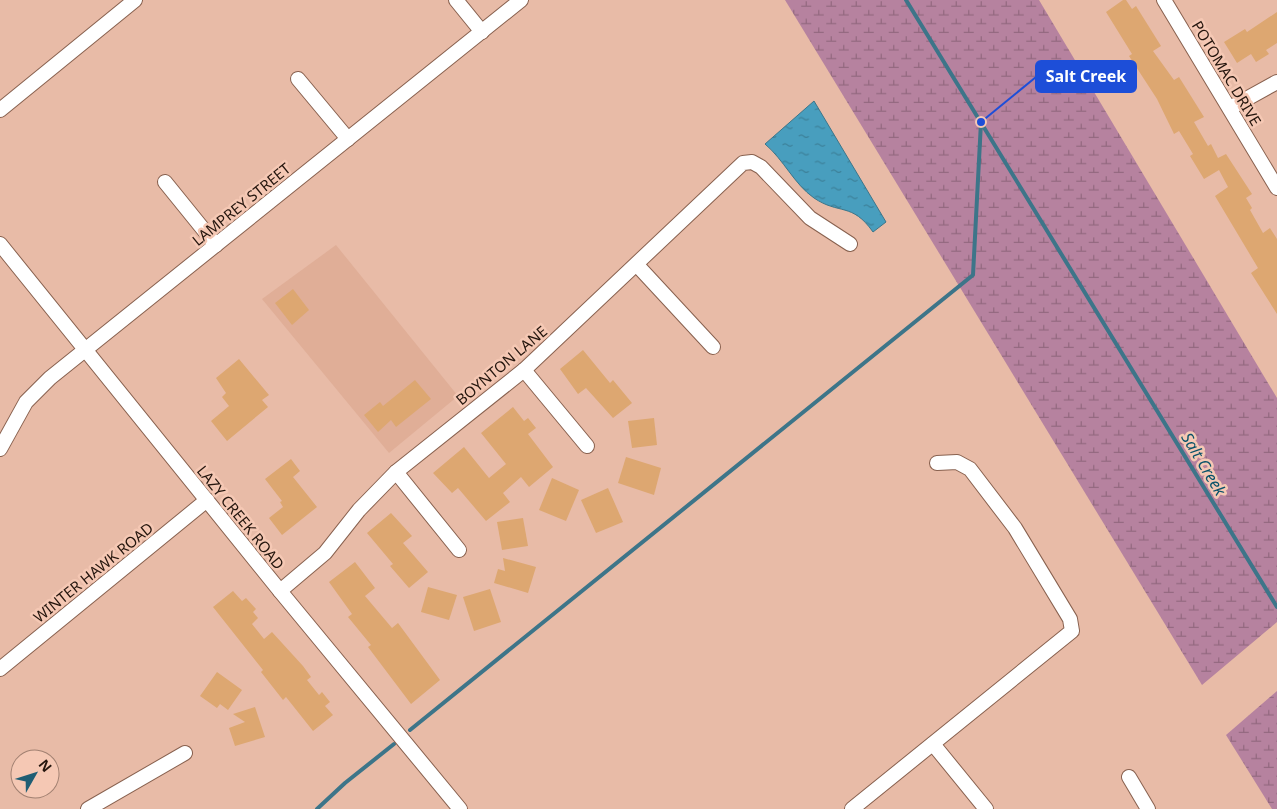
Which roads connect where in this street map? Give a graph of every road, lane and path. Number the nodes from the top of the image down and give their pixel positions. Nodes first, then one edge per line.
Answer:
1 (135, 0) edge
2 (456, 0) edge
3 (521, 0) edge
4 (1164, 0) edge
5 (482, 32) junction
6 (298, 79) dead end
7 (1277, 82) edge
8 (1230, 108) junction
9 (0, 110) edge
10 (348, 139) junction
11 (165, 182) dead end
12 (1277, 188) edge
13 (0, 244) edge
14 (850, 244) dead end
15 (216, 245) junction
16 (637, 265) junction
17 (713, 347) dead end
18 (86, 350) junction
19 (524, 370) junction
20 (587, 446) dead end
21 (0, 449) edge
22 (937, 463) dead end
23 (396, 472) junction
24 (207, 500) junction
25 (459, 550) dead end
26 (280, 591) junction
27 (0, 669) edge
28 (933, 744) junction
29 (185, 753) dead end
30 (1129, 777) dead end
31 (88, 809) edge
32 (460, 809) edge
33 (852, 809) edge
34 (986, 809) edge
35 (1148, 809) edge

1 - 9 street
2 - 5 street
3 - 5 street, LAMPREY STREET
4 - 8 street, POTOMAC DRIVE
5 - 10 street, LAMPREY STREET
6 - 10 street
7 - 8 street
8 - 12 street, POTOMAC DRIVE
10 - 15 street, LAMPREY STREET
11 - 15 street
13 - 18 street, LAZY CREEK ROAD
14 - 16 street, BOYNTON LANE
15 - 18 street, LAMPREY STREET
16 - 17 street
16 - 19 street, BOYNTON LANE
18 - 21 street, LAMPREY STREET
18 - 24 street, LAZY CREEK ROAD
19 - 20 street
19 - 23 street, BOYNTON LANE
22 - 28 street
23 - 25 street
23 - 26 street, BOYNTON LANE
24 - 26 street, LAZY CREEK ROAD
24 - 27 street, WINTER HAWK ROAD
26 - 32 street, LAZY CREEK ROAD
28 - 33 street
28 - 34 street
29 - 31 street
30 - 35 street

